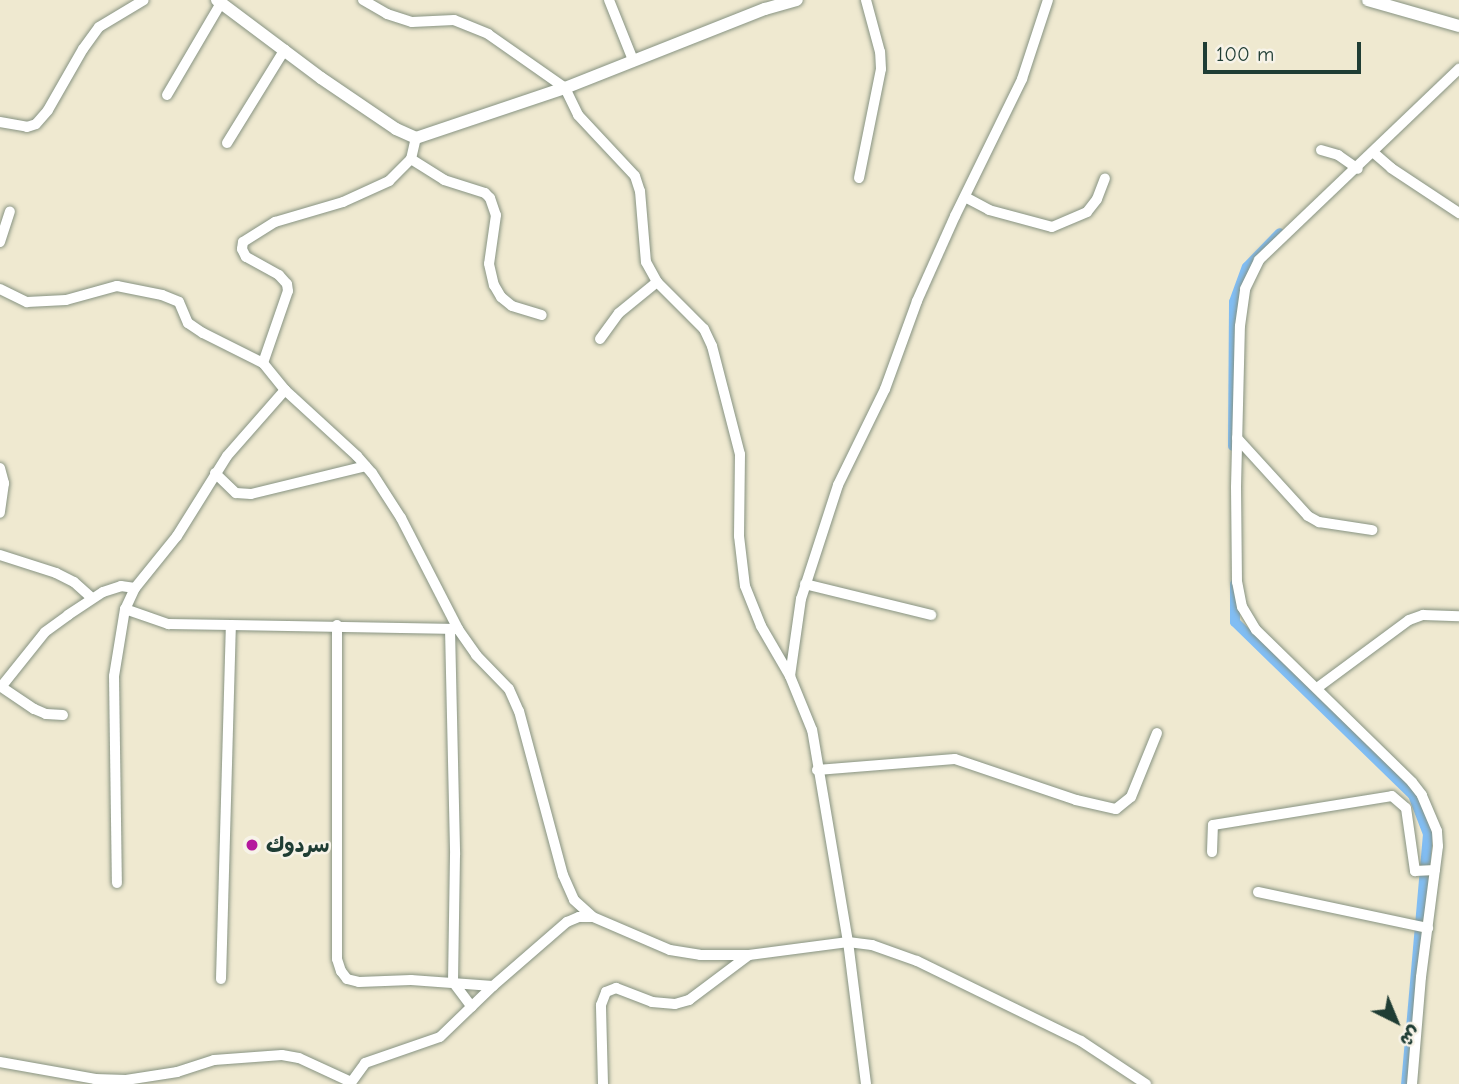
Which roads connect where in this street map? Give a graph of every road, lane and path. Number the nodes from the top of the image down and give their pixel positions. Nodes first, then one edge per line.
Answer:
1 (144, 0) edge
2 (363, 0) edge
3 (609, 0) edge
4 (797, 0) edge
5 (866, 0) edge
6 (1048, 0) edge
7 (1368, 0) edge
8 (219, 2) edge
9 (1459, 26) edge
10 (285, 49) junction
11 (634, 60) junction
12 (1459, 69) edge
13 (565, 88) junction
14 (167, 95) dead end
15 (0, 122) edge
16 (416, 138) junction
17 (227, 143) dead end
18 (1321, 150) dead end
19 (1374, 153) junction
20 (411, 159) junction
21 (1358, 169) junction
22 (859, 178) dead end
23 (1105, 178) dead end
24 (965, 197) junction
25 (10, 212) dead end
26 (1459, 213) edge
27 (0, 242) edge
28 (657, 282) junction
29 (0, 289) edge
30 (541, 315) dead end
31 (600, 339) dead end
32 (263, 363) junction
33 (285, 390) junction
34 (1237, 438) junction
35 (366, 466) junction
36 (0, 468) edge
37 (215, 473) junction
38 (0, 513) edge
39 (1372, 530) dead end
40 (0, 555) edge
41 (805, 584) junction
42 (135, 588) junction
43 (92, 598) junction
44 (125, 609) junction
45 (931, 615) dead end
46 (1459, 616) edge
47 (231, 625) junction
48 (337, 625) junction
49 (454, 629) junction
50 (790, 676) junction
51 (1, 686) edge
52 (1317, 688) junction
53 (63, 715) dead end
54 (1157, 733) dead end
55 (817, 769) junction
56 (1212, 852) dead end
57 (1435, 870) junction
58 (117, 883) dead end
59 (1258, 892) dead end
60 (593, 917) junction
61 (1428, 928) junction
62 (848, 942) junction
63 (749, 955) junction
64 (220, 979) dead end
65 (453, 982) junction
66 (493, 986) junction
67 (472, 1007) junction
68 (0, 1062) edge
69 (350, 1083) edge
70 (604, 1084) edge
71 (866, 1084) edge
72 (1146, 1084) edge
73 (1412, 1084) edge

1 - 15 street
2 - 13 street
3 - 11 street
4 - 11 main road
5 - 22 street
6 - 24 street
7 - 9 main road
8 - 10 main road
8 - 14 street
10 - 16 main road
10 - 17 street
11 - 13 main road
12 - 19 street
13 - 16 main road
13 - 28 street
16 - 20 street
18 - 21 street
19 - 21 street
19 - 26 street
20 - 30 street
20 - 32 street
21 - 34 street
23 - 24 street
24 - 41 street
25 - 27 street
28 - 31 street
28 - 50 street
29 - 32 street
32 - 33 street
33 - 35 street
33 - 37 street
34 - 39 street
34 - 52 street
35 - 37 street
35 - 49 street
36 - 38 street
37 - 42 street
40 - 43 street
41 - 45 street
41 - 50 street
42 - 43 street
42 - 44 street
43 - 51 street
44 - 47 street
44 - 58 street
46 - 52 street
47 - 48 street
47 - 64 street
48 - 49 street
48 - 65 street
49 - 60 street
49 - 65 street
50 - 55 street
51 - 53 street
52 - 57 street
54 - 55 street
55 - 62 street
56 - 57 street
57 - 61 street
59 - 61 street
60 - 63 street
60 - 66 street
61 - 73 street
62 - 63 street
62 - 71 street
62 - 72 street
63 - 70 street
65 - 66 street
65 - 67 street
66 - 67 street
67 - 69 street
68 - 69 street

